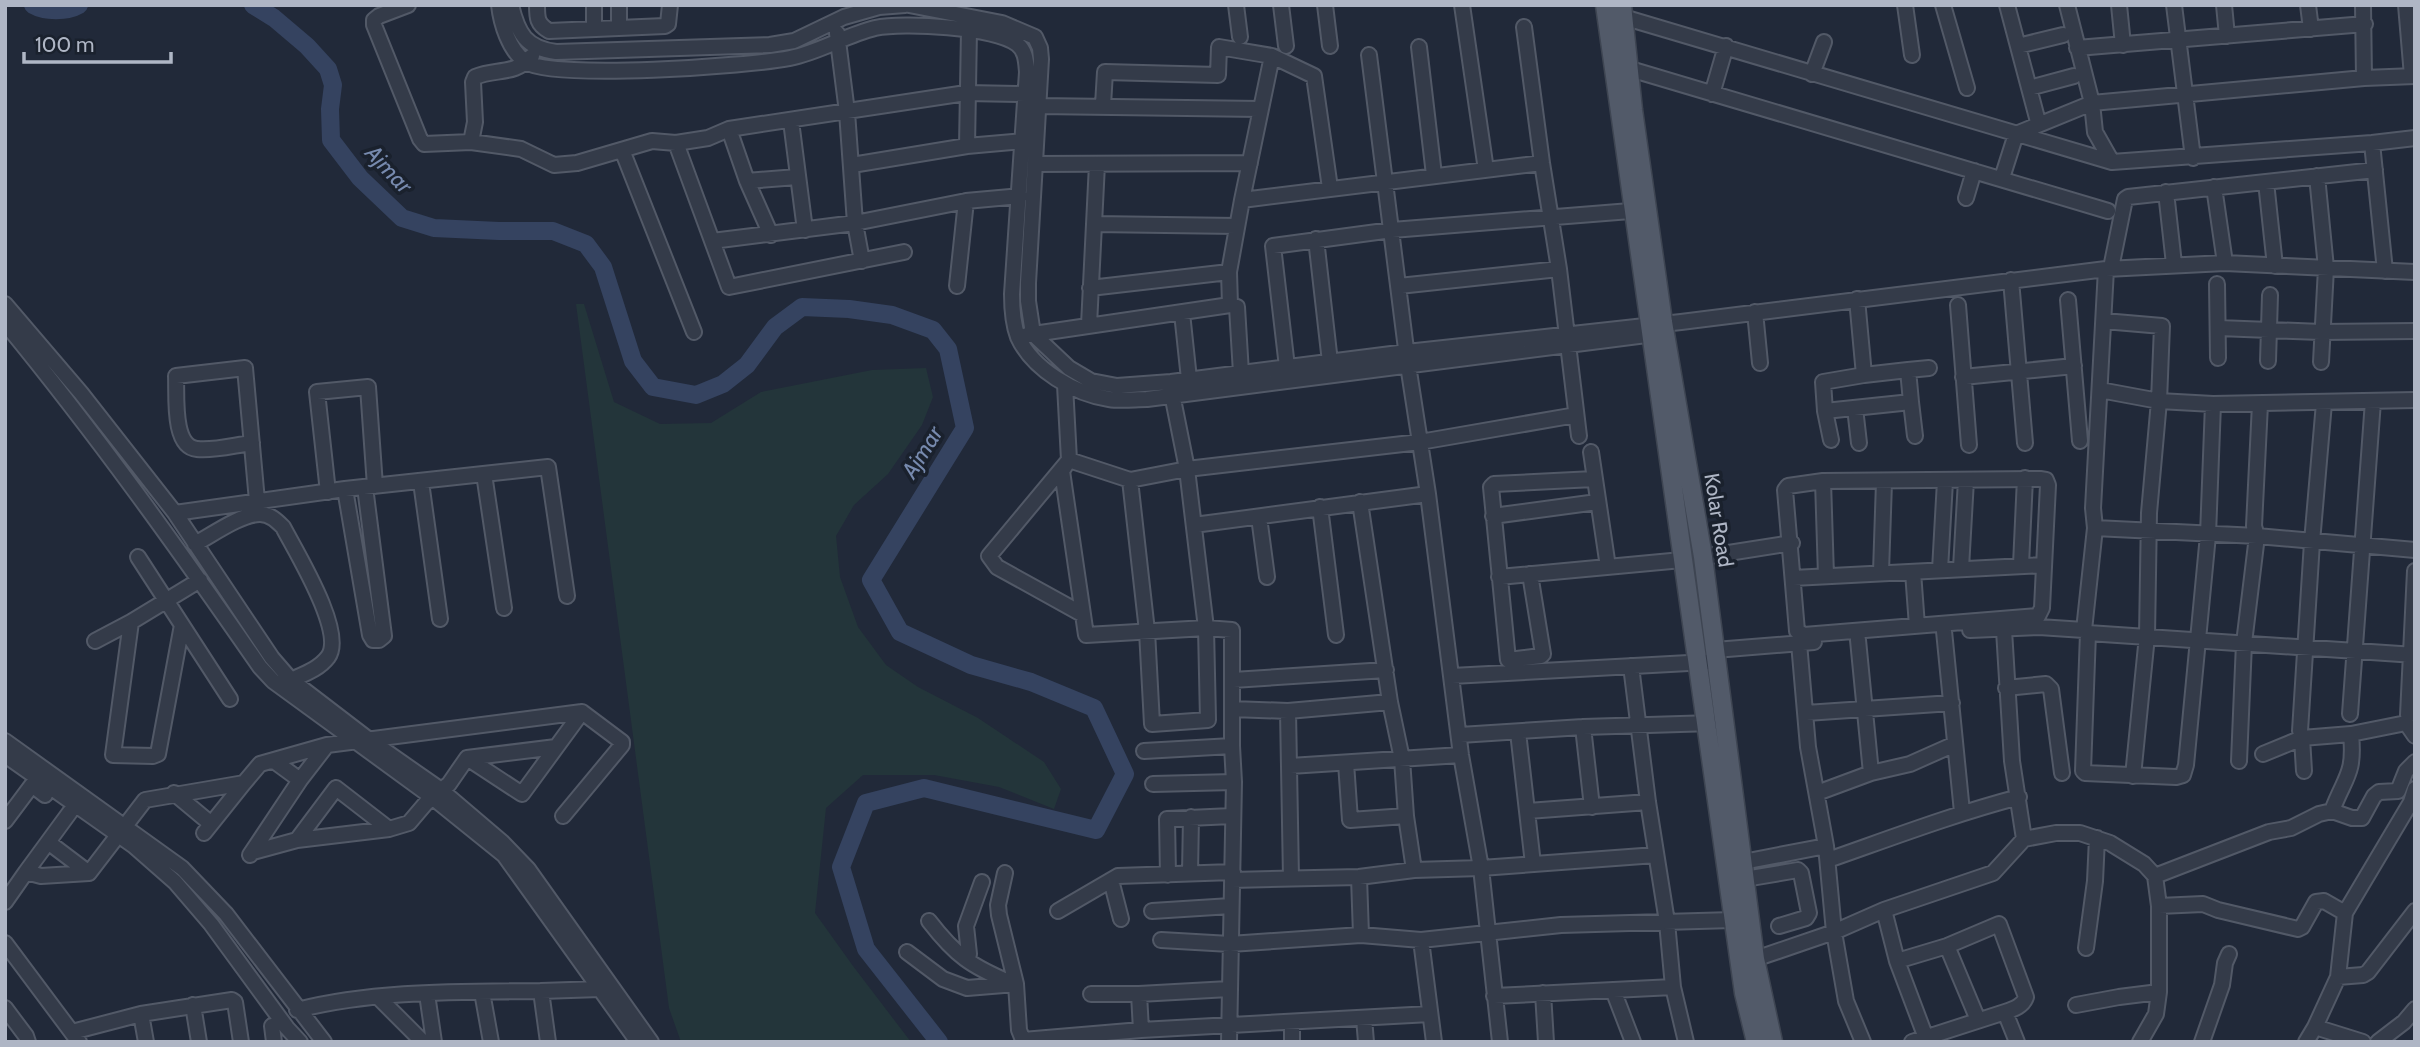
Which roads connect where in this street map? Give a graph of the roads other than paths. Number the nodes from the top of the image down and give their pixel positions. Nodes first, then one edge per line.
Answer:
1 (408, 5) edge
2 (499, 5) edge
3 (511, 5) edge
4 (537, 5) edge
5 (594, 5) edge
6 (619, 5) edge
7 (670, 5) edge
8 (907, 5) edge
9 (1236, 5) edge
10 (1281, 5) edge
11 (1325, 5) edge
12 (1462, 5) edge
13 (1605, 5) edge
14 (1905, 5) edge
15 (1943, 5) edge
16 (2007, 5) edge
17 (2067, 5) edge
18 (2119, 5) edge
19 (2174, 5) edge
20 (2224, 5) edge
21 (2308, 5) edge
22 (2363, 5) edge
23 (2406, 5) edge
24 (1623, 11) edge
25 (835, 22) junction
26 (2365, 24) junction
27 (1524, 27) dead end
28 (619, 28) junction
29 (594, 29) junction
30 (2311, 29) junction
31 (969, 30) junction
32 (2063, 35) dead end
33 (2227, 36) junction
34 (1240, 37) dead end
35 (839, 40) junction
36 (2178, 40) junction
37 (1824, 42) dead end
38 (2123, 45) junction
39 (1286, 46) dead end
40 (1330, 46) dead end
41 (1726, 46) junction
42 (2018, 46) junction
43 (1419, 47) dead end
44 (2077, 48) junction
45 (538, 49) junction
46 (1369, 55) dead end
47 (1912, 55) dead end
48 (1272, 56) junction
49 (526, 62) junction
50 (1630, 69) junction
51 (1812, 74) junction
52 (2074, 76) dead end
53 (2414, 76) edge
54 (2364, 78) junction
55 (1967, 88) dead end
56 (2029, 88) junction
57 (967, 93) junction
58 (2184, 93) junction
59 (1025, 94) junction
60 (1712, 94) junction
61 (2091, 103) junction
62 (1103, 105) junction
63 (1039, 106) junction
64 (1260, 109) junction
65 (847, 112) junction
66 (2037, 118) dead end
67 (791, 121) junction
68 (729, 129) junction
69 (2017, 134) junction
70 (2415, 138) edge
71 (1023, 141) junction
72 (471, 142) junction
73 (676, 143) junction
74 (2372, 143) junction
75 (967, 146) junction
76 (622, 150) junction
77 (2193, 158) junction
78 (2112, 162) junction
79 (1250, 163) junction
80 (1542, 163) junction
81 (1036, 164) junction
82 (1097, 164) junction
83 (852, 165) junction
84 (1486, 170) junction
85 (2375, 170) junction
86 (1974, 171) junction
87 (1434, 175) junction
88 (2316, 176) junction
89 (797, 177) junction
90 (2002, 178) junction
91 (747, 180) junction
92 (2266, 182) junction
93 (1386, 183) junction
94 (2214, 187) junction
95 (1330, 188) junction
96 (2166, 192) junction
97 (1020, 196) junction
98 (1966, 198) dead end
99 (966, 201) junction
100 (1241, 201) junction
101 (1640, 210) junction
102 (2108, 211) dead end
103 (1550, 217) junction
104 (855, 223) junction
105 (1094, 224) junction
106 (1237, 226) junction
107 (805, 230) junction
108 (1392, 230) junction
109 (771, 235) junction
110 (1316, 239) junction
111 (712, 241) junction
112 (904, 252) dead end
113 (862, 261) junction
114 (2225, 263) junction
115 (2174, 264) junction
116 (2274, 266) junction
117 (2109, 268) junction
118 (2326, 268) junction
119 (1559, 269) junction
120 (2385, 271) junction
121 (1229, 272) junction
122 (2415, 272) edge
123 (2011, 280) junction
124 (2217, 284) dead end
125 (957, 286) dead end
126 (1399, 286) junction
127 (1090, 288) junction
128 (2270, 295) dead end
129 (1857, 299) junction
130 (2068, 300) dead end
131 (5, 304) edge
132 (1230, 305) junction
133 (1958, 305) dead end
134 (1755, 312) junction
135 (1182, 313) junction
136 (2104, 321) junction
137 (5, 323) edge
138 (1089, 325) junction
139 (1662, 327) junction
140 (2219, 328) junction
141 (2268, 329) junction
142 (2415, 331) edge
143 (694, 332) dead end
144 (2321, 332) junction
145 (1026, 336) junction
146 (1566, 339) junction
147 (1408, 358) junction
148 (2218, 358) dead end
149 (2268, 361) dead end
150 (1330, 362) junction
151 (2321, 362) dead end
152 (1760, 363) dead end
153 (2074, 366) junction
154 (1287, 367) junction
155 (1928, 368) dead end
156 (1908, 370) junction
157 (2019, 371) junction
158 (1241, 373) junction
159 (1864, 374) junction
160 (1964, 377) junction
161 (1189, 379) junction
162 (1065, 385) junction
163 (1171, 389) junction
164 (2100, 390) junction
165 (2415, 400) edge
166 (2159, 401) junction
167 (2373, 401) junction
168 (1911, 402) junction
169 (2324, 403) junction
170 (2213, 404) junction
171 (2260, 404) junction
172 (1855, 408) junction
173 (1825, 411) junction
174 (1576, 415) junction
175 (1579, 436) dead end
176 (1915, 436) dead end
177 (1831, 440) dead end
178 (2080, 441) dead end
179 (1420, 442) junction
180 (252, 443) junction
181 (1859, 443) dead end
182 (2025, 443) dead end
183 (1969, 445) dead end
184 (1591, 452) dead end
185 (1069, 460) junction
186 (1187, 469) junction
187 (484, 474) junction
188 (2025, 478) junction
189 (1594, 479) junction
190 (1130, 480) junction
191 (1966, 480) junction
192 (1823, 481) junction
193 (1945, 481) junction
194 (421, 482) junction
195 (1884, 482) junction
196 (370, 487) junction
197 (345, 489) junction
198 (328, 492) junction
199 (1429, 494) junction
200 (257, 501) junction
201 (1360, 502) junction
202 (1597, 502) junction
203 (1320, 507) junction
204 (175, 513) junction
205 (1493, 516) junction
206 (1259, 517) junction
207 (1194, 525) junction
208 (2095, 528) junction
209 (2150, 529) junction
210 (2208, 535) junction
211 (2257, 536) junction
212 (2312, 542) junction
213 (1791, 543) junction
214 (195, 544) junction
215 (2364, 546) junction
216 (2415, 550) edge
217 (138, 557) dead end
218 (1703, 557) junction
219 (1682, 560) junction
220 (2021, 565) junction
221 (2044, 565) junction
222 (1608, 567) junction
223 (1961, 568) junction
224 (1940, 570) junction
225 (2415, 571) edge
226 (1881, 572) junction
227 (1913, 572) junction
228 (1530, 574) junction
229 (1267, 576) dead end
230 (1826, 576) junction
231 (1499, 577) junction
232 (1793, 578) junction
233 (200, 580) junction
234 (223, 586) junction
235 (211, 596) junction
236 (567, 597) dead end
237 (166, 600) junction
238 (504, 608) dead end
239 (1082, 614) junction
240 (440, 619) dead end
241 (131, 622) junction
242 (182, 625) junction
243 (1916, 625) junction
244 (1206, 628) junction
245 (2004, 630) junction
246 (1147, 631) junction
247 (1944, 631) junction
248 (2086, 632) junction
249 (1336, 635) dead end
250 (2147, 636) junction
251 (1858, 640) junction
252 (2198, 640) junction
253 (95, 641) dead end
254 (1799, 643) junction
255 (2244, 643) junction
256 (2305, 647) junction
257 (2355, 652) junction
258 (2413, 655) edge
259 (1709, 658) junction
260 (1631, 666) junction
261 (1386, 670) junction
262 (1452, 677) junction
263 (291, 680) junction
264 (1233, 680) junction
265 (2006, 688) junction
266 (230, 699) dead end
267 (1390, 702) junction
268 (1952, 703) junction
269 (1864, 708) junction
270 (1232, 709) junction
271 (1288, 711) junction
272 (582, 712) junction
273 (1806, 713) junction
274 (2350, 714) dead end
275 (2410, 720) edge
276 (1707, 723) junction
277 (1726, 723) junction
278 (1637, 725) junction
279 (1583, 727) junction
280 (1518, 732) junction
281 (2351, 734) junction
282 (1460, 735) junction
283 (2301, 735) junction
284 (2415, 736) edge
285 (368, 739) junction
286 (5, 741) edge
287 (353, 741) junction
288 (1955, 744) junction
289 (327, 745) junction
290 (1232, 746) junction
291 (556, 747) junction
292 (1144, 751) dead end
293 (2263, 754) dead end
294 (5, 755) edge
295 (1461, 755) junction
296 (467, 758) junction
297 (1402, 759) junction
298 (274, 761) junction
299 (2239, 761) dead end
300 (2415, 762) edge
301 (1346, 763) junction
302 (1290, 766) junction
303 (2304, 771) dead end
304 (2062, 773) dead end
305 (1871, 774) junction
306 (2133, 776) junction
307 (300, 780) junction
308 (1234, 782) junction
309 (244, 783) junction
310 (1153, 784) dead end
311 (2415, 789) edge
312 (174, 793) junction
313 (437, 793) junction
314 (1817, 793) junction
315 (2019, 797) junction
316 (1648, 802) junction
317 (1592, 807) junction
318 (1528, 810) junction
319 (2332, 811) junction
320 (1962, 812) junction
321 (70, 813) junction
322 (1232, 816) junction
323 (1406, 816) junction
324 (563, 817) dead end
325 (1191, 817) junction
326 (5, 820) edge
327 (389, 830) junction
328 (118, 834) junction
329 (2096, 838) junction
330 (2024, 839) junction
331 (297, 841) junction
332 (48, 842) junction
333 (1827, 853) junction
334 (1656, 855) junction
335 (1533, 864) junction
336 (1481, 868) junction
337 (1414, 870) junction
338 (1744, 871) junction
339 (26, 872) junction
340 (89, 873) junction
341 (1005, 873) dead end
342 (1190, 873) junction
343 (1167, 875) junction
344 (1232, 876) junction
345 (2155, 876) junction
346 (1359, 877) junction
347 (1292, 878) junction
348 (1111, 880) junction
349 (982, 882) dead end
350 (8, 893) edge
351 (2159, 905) junction
352 (1231, 906) junction
353 (1884, 910) junction
354 (1058, 911) dead end
355 (1152, 911) dead end
356 (2415, 911) edge
357 (2345, 913) junction
358 (1121, 919) dead end
359 (1733, 920) junction
360 (929, 921) dead end
361 (1667, 922) junction
362 (1779, 926) dead end
363 (1834, 932) junction
364 (1488, 934) junction
365 (1361, 935) junction
366 (1161, 940) dead end
367 (1421, 940) junction
368 (5, 943) edge
369 (1230, 944) junction
370 (1947, 946) junction
371 (2086, 948) dead end
372 (907, 952) dead end
373 (2229, 954) dead end
374 (1755, 958) junction
375 (9, 959) edge
376 (967, 960) junction
377 (1897, 961) junction
378 (2338, 977) junction
379 (1016, 984) junction
380 (1673, 987) junction
381 (600, 989) junction
382 (1229, 989) junction
383 (1613, 990) junction
384 (541, 991) junction
385 (482, 992) junction
386 (2159, 992) junction
387 (1543, 993) junction
388 (427, 994) junction
389 (1091, 994) dead end
390 (1139, 994) junction
391 (1494, 996) junction
392 (378, 997) junction
393 (192, 1005) junction
394 (2077, 1005) dead end
395 (5, 1008) edge
396 (2415, 1009) edge
397 (297, 1010) junction
398 (2005, 1012) junction
399 (141, 1014) junction
400 (1430, 1014) junction
401 (1364, 1018) junction
402 (1978, 1020) junction
403 (1292, 1023) junction
404 (1229, 1025) junction
405 (272, 1026) dead end
406 (2315, 1027) junction
407 (1136, 1034) edge
408 (75, 1037) edge
409 (1067, 1038) edge
410 (1919, 1040) edge
411 (28, 1042) edge
412 (146, 1042) edge
413 (199, 1042) edge
414 (241, 1042) edge
415 (274, 1042) edge
416 (300, 1042) edge
417 (324, 1042) edge
418 (423, 1042) edge
419 (434, 1042) edge
420 (491, 1042) edge
421 (548, 1042) edge
422 (638, 1042) edge
423 (650, 1042) edge
424 (1229, 1042) edge
425 (1292, 1042) edge
426 (1366, 1042) edge
427 (1434, 1042) edge
428 (1500, 1042) edge
429 (1546, 1042) edge
430 (1633, 1042) edge
431 (1686, 1042) edge
432 (1756, 1042) edge
433 (1773, 1042) edge
434 (1864, 1042) edge
435 (2017, 1042) edge
436 (2140, 1042) edge
437 (2202, 1042) edge
438 (2306, 1042) edge
439 (2363, 1042) edge
440 (2378, 1042) edge

1 - 72 street
2 - 49 street
3 - 45 street
4 - 29 street
5 - 29 street
6 - 28 street
7 - 28 street
8 - 25 street
8 - 63 street
9 - 34 street
10 - 39 street
11 - 40 street
12 - 84 street
13 - 101 main road, Kolar Road
14 - 47 street
15 - 55 street
16 - 42 street
17 - 44 street
18 - 38 street
19 - 36 street
20 - 33 street
21 - 30 street
22 - 26 street
23 - 53 street
24 - 41 street
24 - 50 main road, Kolar Road
25 - 35 street
25 - 45 street
26 - 30 street
26 - 54 street
27 - 80 street
28 - 29 street
30 - 33 street
31 - 35 street
31 - 57 street
31 - 59 street
32 - 42 street
33 - 36 street
35 - 49 street
35 - 65 street
36 - 38 street
36 - 58 street
37 - 51 street
38 - 44 street
41 - 51 street
41 - 60 street
42 - 56 street
43 - 87 street
44 - 61 street
45 - 49 street
46 - 93 street
48 - 62 street
48 - 64 street
48 - 95 street
49 - 72 street
50 - 60 street
50 - 101 main road, Kolar Road
51 - 69 street
52 - 56 street
53 - 54 street
54 - 58 street
56 - 66 street
57 - 59 street
57 - 65 street
57 - 75 street
58 - 61 street
58 - 77 street
59 - 71 street
60 - 86 street
61 - 69 street
61 - 78 street
62 - 63 street
62 - 64 street
63 - 81 street
64 - 79 street
65 - 67 street
65 - 83 street
67 - 68 street
67 - 89 street
68 - 73 street
68 - 91 street
69 - 78 street
69 - 90 street
70 - 74 street
71 - 75 street
71 - 97 street
72 - 76 street
73 - 76 street
73 - 111 street
74 - 77 street
74 - 85 street
75 - 83 street
76 - 143 street
77 - 78 street
79 - 82 street
79 - 100 street
80 - 84 street
80 - 103 street
81 - 82 street
81 - 145 street
82 - 105 street
83 - 104 street
84 - 87 street
85 - 88 street
85 - 120 street
86 - 90 street
86 - 98 street
87 - 93 street
88 - 92 street
88 - 118 street
89 - 91 street
89 - 107 street
90 - 102 street
91 - 109 street
92 - 94 street
92 - 116 street
93 - 95 street
93 - 108 street
94 - 96 street
94 - 114 street
95 - 100 street
96 - 115 street
96 - 117 street
97 - 99 street
97 - 145 street
99 - 104 street
99 - 125 street
100 - 106 street
101 - 103 street
101 - 139 main road, Kolar Road
103 - 108 street
103 - 119 street
104 - 107 street
104 - 113 street
105 - 106 street
105 - 127 street
106 - 121 street
107 - 109 street
108 - 110 street
108 - 126 street
109 - 111 street
110 - 150 street
110 - 154 street
111 - 113 street
112 - 113 street
114 - 115 street
114 - 116 street
115 - 117 street
116 - 118 street
117 - 123 street
117 - 136 street
118 - 120 street
118 - 144 street
119 - 126 street
119 - 146 street
120 - 122 street
121 - 127 street
121 - 132 street
123 - 129 street
123 - 157 street
124 - 140 street
126 - 147 street
127 - 138 street
128 - 141 street
129 - 134 street
129 - 159 street
130 - 153 street
131 - 204 street
132 - 135 street
132 - 158 street
133 - 160 street
134 - 139 street
134 - 152 street
135 - 138 street
135 - 161 street
136 - 164 street
136 - 166 street
137 - 233 street
138 - 145 street
139 - 146 street
139 - 218 main road, Kolar Road
139 - 219 main road, Kolar Road
140 - 141 street
140 - 148 street
141 - 144 street
141 - 149 street
142 - 144 street
144 - 151 street
145 - 162 street
145 - 163 street
146 - 147 street
146 - 174 street
147 - 150 street
147 - 163 street
147 - 179 street
150 - 154 street
153 - 157 street
153 - 178 street
154 - 158 street
155 - 156 street
156 - 159 street
156 - 168 street
157 - 160 street
157 - 182 street
158 - 161 street
159 - 173 street
160 - 183 street
161 - 163 street
162 - 163 street
162 - 185 street
163 - 186 street
164 - 166 street
164 - 208 street
165 - 167 street
166 - 170 street
166 - 209 street
167 - 169 street
167 - 215 street
168 - 172 street
168 - 176 street
169 - 171 street
169 - 212 street
170 - 171 street
170 - 210 street
171 - 211 street
172 - 173 street
172 - 181 street
173 - 177 street
174 - 175 street
174 - 179 street
179 - 186 street
179 - 199 street
180 - 180 street
180 - 200 street
184 - 189 street
185 - 190 street
185 - 239 street
185 - 239 street
186 - 190 street
186 - 207 street
187 - 194 street
187 - 236 street
187 - 238 street
188 - 191 street
188 - 220 street
188 - 221 street
189 - 202 street
189 - 205 street
190 - 246 street
191 - 193 street
191 - 223 street
192 - 195 street
192 - 213 street
192 - 230 street
193 - 195 street
193 - 224 street
194 - 196 street
194 - 240 street
195 - 226 street
196 - 197 street
196 - 197 street
196 - 198 street
197 - 198 street
198 - 200 street
199 - 201 street
199 - 262 street
200 - 204 street
201 - 203 street
201 - 261 street
202 - 205 street
202 - 222 street
203 - 206 street
203 - 249 street
204 - 214 street
205 - 231 street
206 - 207 street
206 - 229 street
207 - 244 street
208 - 209 street
208 - 248 street
209 - 210 street
209 - 250 street
210 - 211 street
210 - 252 street
211 - 212 street
211 - 255 street
212 - 215 street
212 - 256 street
213 - 218 street
213 - 232 street
214 - 234 street
214 - 263 street
215 - 216 street
215 - 257 street
217 - 237 street
218 - 219 main road
218 - 259 main road, Kolar Road
219 - 222 street
219 - 259 main road, Kolar Road
220 - 221 street
220 - 223 street
221 - 243 street
222 - 228 street
223 - 224 street
224 - 227 street
225 - 258 street
226 - 227 street
226 - 230 street
227 - 243 street
228 - 231 street
228 - 231 street
230 - 232 street
232 - 243 street
233 - 235 street
233 - 237 street
234 - 235 street
234 - 263 street
235 - 287 street
237 - 241 street
237 - 242 street
239 - 246 street
241 - 242 street
241 - 253 street
242 - 266 street
244 - 246 street
244 - 246 street
244 - 264 street
245 - 247 street
245 - 248 street
245 - 265 street
247 - 251 street
247 - 268 street
248 - 250 street
248 - 306 street
250 - 252 street
250 - 306 street
251 - 254 street
251 - 269 street
252 - 255 street
252 - 306 street
254 - 259 street
254 - 273 street
255 - 256 street
255 - 299 street
256 - 257 street
256 - 283 street
257 - 258 street
257 - 274 street
258 - 275 street
259 - 260 street
259 - 276 main road, Kolar Road
259 - 277 main road, Kolar Road
260 - 262 street
260 - 278 street
261 - 264 street
261 - 267 street
262 - 282 street
263 - 285 street
264 - 270 street
265 - 304 street
265 - 315 street
267 - 271 street
267 - 297 street
268 - 269 street
268 - 288 street
269 - 273 street
269 - 305 street
270 - 271 street
270 - 290 street
271 - 302 street
272 - 285 street
272 - 291 street
272 - 324 street
273 - 314 street
275 - 281 street
275 - 284 street
276 - 277 street
276 - 278 street
276 - 359 main road, Kolar Road
277 - 338 main road, Kolar Road
278 - 279 street
278 - 316 street
279 - 280 street
279 - 317 street
280 - 282 street
280 - 318 street
281 - 283 street
281 - 319 street
282 - 295 street
283 - 293 street
283 - 303 street
285 - 287 street
285 - 313 street
286 - 328 street
287 - 289 street
287 - 313 street
288 - 305 street
288 - 320 street
289 - 298 street
289 - 307 street
290 - 292 street
290 - 308 street
291 - 296 street
291 - 296 street
294 - 328 street
295 - 297 street
295 - 336 street
296 - 313 street
297 - 301 street
297 - 323 street
298 - 307 street
298 - 309 street
300 - 319 street
301 - 302 street
301 - 323 street
302 - 347 street
305 - 314 street
307 - 331 street
308 - 310 street
308 - 322 street
309 - 312 street
309 - 312 street
311 - 357 street
312 - 328 street
313 - 327 street
313 - 381 street
313 - 423 street
314 - 333 street
315 - 320 street
315 - 330 street
316 - 317 street
316 - 334 street
317 - 318 street
318 - 335 street
319 - 345 street
320 - 333 street
321 - 326 street
321 - 328 street
321 - 332 street
322 - 325 street
322 - 344 street
323 - 337 street
325 - 342 street
325 - 343 street
327 - 331 street
327 - 331 street
328 - 340 street
328 - 397 street
328 - 416 street
329 - 330 street
329 - 345 street
329 - 371 street
330 - 353 street
332 - 339 street
332 - 340 street
333 - 338 street
333 - 363 street
334 - 335 street
334 - 361 street
335 - 336 street
336 - 337 street
336 - 364 street
337 - 346 street
338 - 362 street
338 - 374 main road, Kolar Road
339 - 340 street
339 - 350 street
341 - 379 street
342 - 343 street
342 - 344 street
343 - 348 street
344 - 347 street
344 - 352 street
345 - 351 street
346 - 347 street
346 - 365 street
348 - 354 street
348 - 358 street
349 - 376 street
351 - 357 street
351 - 386 street
352 - 355 street
352 - 369 street
353 - 363 street
353 - 377 street
356 - 378 street
357 - 378 street
359 - 361 street
359 - 432 main road, Kolar Road
360 - 376 street
361 - 364 street
361 - 380 street
363 - 374 street
363 - 434 street
364 - 367 street
364 - 391 street
365 - 367 street
365 - 369 street
366 - 369 street
367 - 400 street
368 - 375 street
369 - 382 street
370 - 377 street
370 - 398 street
370 - 402 street
372 - 379 street
373 - 437 street
374 - 433 main road, Kolar Road
375 - 408 street
376 - 379 street
377 - 410 street
378 - 406 street
379 - 409 street
380 - 383 street
380 - 431 street
381 - 384 street
381 - 422 street
382 - 390 street
382 - 404 street
383 - 387 street
383 - 430 street
384 - 385 street
384 - 421 street
385 - 388 street
385 - 420 street
386 - 394 street
386 - 436 street
387 - 391 street
387 - 429 street
388 - 392 street
388 - 419 street
389 - 390 street
390 - 407 street
391 - 428 street
392 - 397 street
392 - 418 street
393 - 399 street
393 - 413 street
393 - 414 street
395 - 411 street
396 - 440 street
397 - 417 street
398 - 402 street
398 - 435 street
399 - 408 street
399 - 412 street
400 - 401 street
400 - 427 street
401 - 403 street
401 - 426 street
402 - 410 street
403 - 404 street
403 - 425 street
404 - 407 street
404 - 424 street
405 - 415 street
406 - 438 street
406 - 439 street
407 - 409 street

